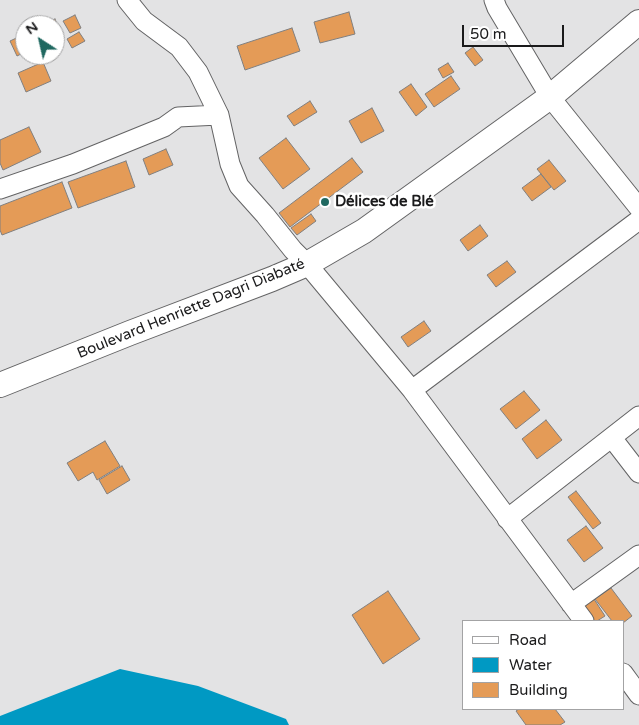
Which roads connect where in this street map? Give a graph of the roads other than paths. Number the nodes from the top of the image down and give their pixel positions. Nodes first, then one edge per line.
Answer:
1 (127, 0) edge
2 (494, 0) edge
3 (639, 22) edge
4 (550, 97) junction
5 (219, 115) junction
6 (0, 189) edge
7 (639, 208) edge
8 (639, 220) edge
9 (307, 264) junction
10 (0, 385) edge
11 (412, 390) junction
12 (639, 416) edge
13 (612, 438) junction
14 (639, 473) edge
15 (507, 519) junction
16 (639, 555) edge
17 (571, 604) junction
18 (583, 620) edge
19 (624, 675) edge
20 (639, 695) edge

1 - 5 street
2 - 4 street
3 - 4 main road, Boulevard Henriette Dagri Diabaté
4 - 7 street
4 - 9 main road, Boulevard Henriette Dagri Diabaté
5 - 6 street
5 - 9 street
8 - 11 street
9 - 10 main road, Boulevard Henriette Dagri Diabaté
9 - 11 street
11 - 15 street
12 - 13 street
13 - 14 street
13 - 15 street
15 - 17 street
16 - 17 street
17 - 18 street
19 - 20 street

